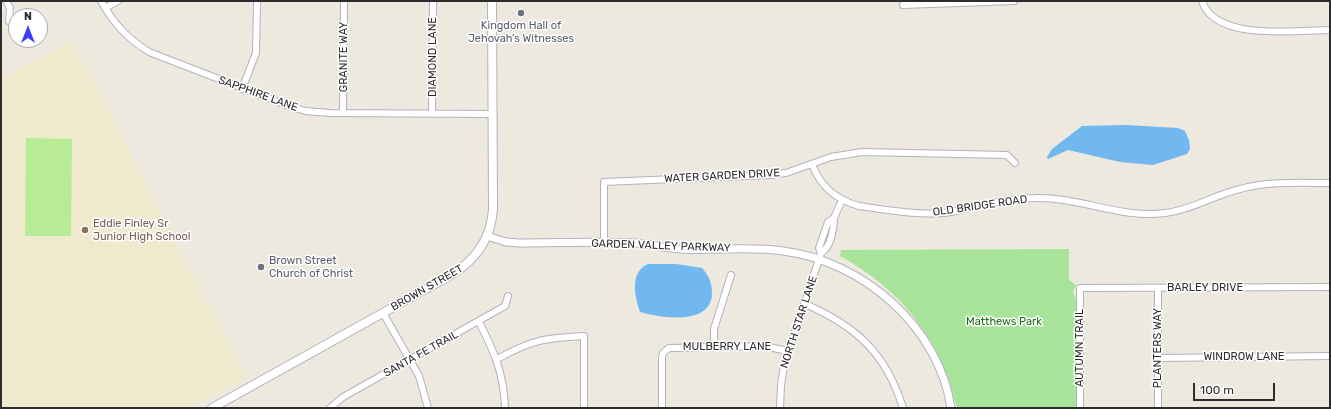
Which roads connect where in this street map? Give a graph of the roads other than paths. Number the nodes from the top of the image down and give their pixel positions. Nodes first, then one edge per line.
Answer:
1 (101, 1) edge
2 (118, 1) edge
3 (257, 1) edge
4 (344, 1) edge
5 (433, 1) edge
6 (492, 1) edge
7 (1014, 1) edge
8 (1202, 1) edge
9 (903, 5) dead end
10 (105, 8) junction
11 (1330, 30) edge
12 (242, 89) junction
13 (343, 113) junction
14 (432, 114) junction
15 (492, 114) junction
16 (1015, 163) dead end
17 (812, 164) junction
18 (1330, 183) edge
19 (842, 200) junction
20 (487, 236) junction
21 (604, 243) junction
22 (820, 257) junction
23 (732, 275) dead end
24 (1330, 287) edge
25 (1080, 288) joint
26 (1158, 288) junction
27 (508, 296) dead end
28 (805, 304) junction
29 (383, 313) junction
30 (479, 322) junction
31 (714, 346) junction
32 (788, 351) junction
33 (1330, 356) edge
34 (1158, 358) junction
35 (497, 359) junction
36 (411, 360) junction
37 (212, 408) edge
38 (330, 408) edge
39 (428, 408) edge
40 (505, 408) edge
41 (584, 408) edge
42 (662, 408) edge
43 (780, 408) edge
44 (903, 408) edge
45 (951, 408) edge
46 (1080, 408) edge
47 (1158, 408) edge

1 - 10 street, SAPPHIRE LANE
2 - 10 street
3 - 12 street
4 - 13 street, GRANITE WAY
5 - 14 street, DIAMOND LANE
6 - 15 main road, BROWN STREET
7 - 9 street
8 - 11 street
10 - 12 street, SAPPHIRE LANE
12 - 13 street, SAPPHIRE LANE
13 - 14 street, SAPPHIRE LANE
14 - 15 street, SAPPHIRE LANE
15 - 20 main road, BROWN STREET
16 - 17 street, WATER GARDEN DRIVE
17 - 19 street, OLD BRIDGE ROAD
17 - 21 street, WATER GARDEN DRIVE
18 - 19 street, OLD BRIDGE ROAD
19 - 22 street, NORTH STAR LANE
20 - 21 street, GARDEN VALLEY PARKWAY
20 - 29 main road, BROWN STREET
21 - 22 street, GARDEN VALLEY PARKWAY
22 - 28 street, NORTH STAR LANE
22 - 45 street, GARDEN VALLEY PARKWAY
23 - 31 street
24 - 26 street, BARLEY DRIVE
25 - 26 street, BARLEY DRIVE
25 - 46 street, AUTUMN TRAIL
26 - 34 street, PLANTERS WAY
27 - 30 street, SANTA FE TRAIL
28 - 32 street, NORTH STAR LANE
28 - 44 street
29 - 36 street
29 - 37 main road, BROWN STREET
30 - 35 street
30 - 36 street, SANTA FE TRAIL
31 - 32 street, MULBERRY LANE
31 - 42 street, MULBERRY LANE
32 - 43 street, NORTH STAR LANE
33 - 34 street, WINDROW LANE
34 - 47 street, PLANTERS WAY
35 - 40 street
35 - 41 street
36 - 38 street, SANTA FE TRAIL
36 - 39 street

